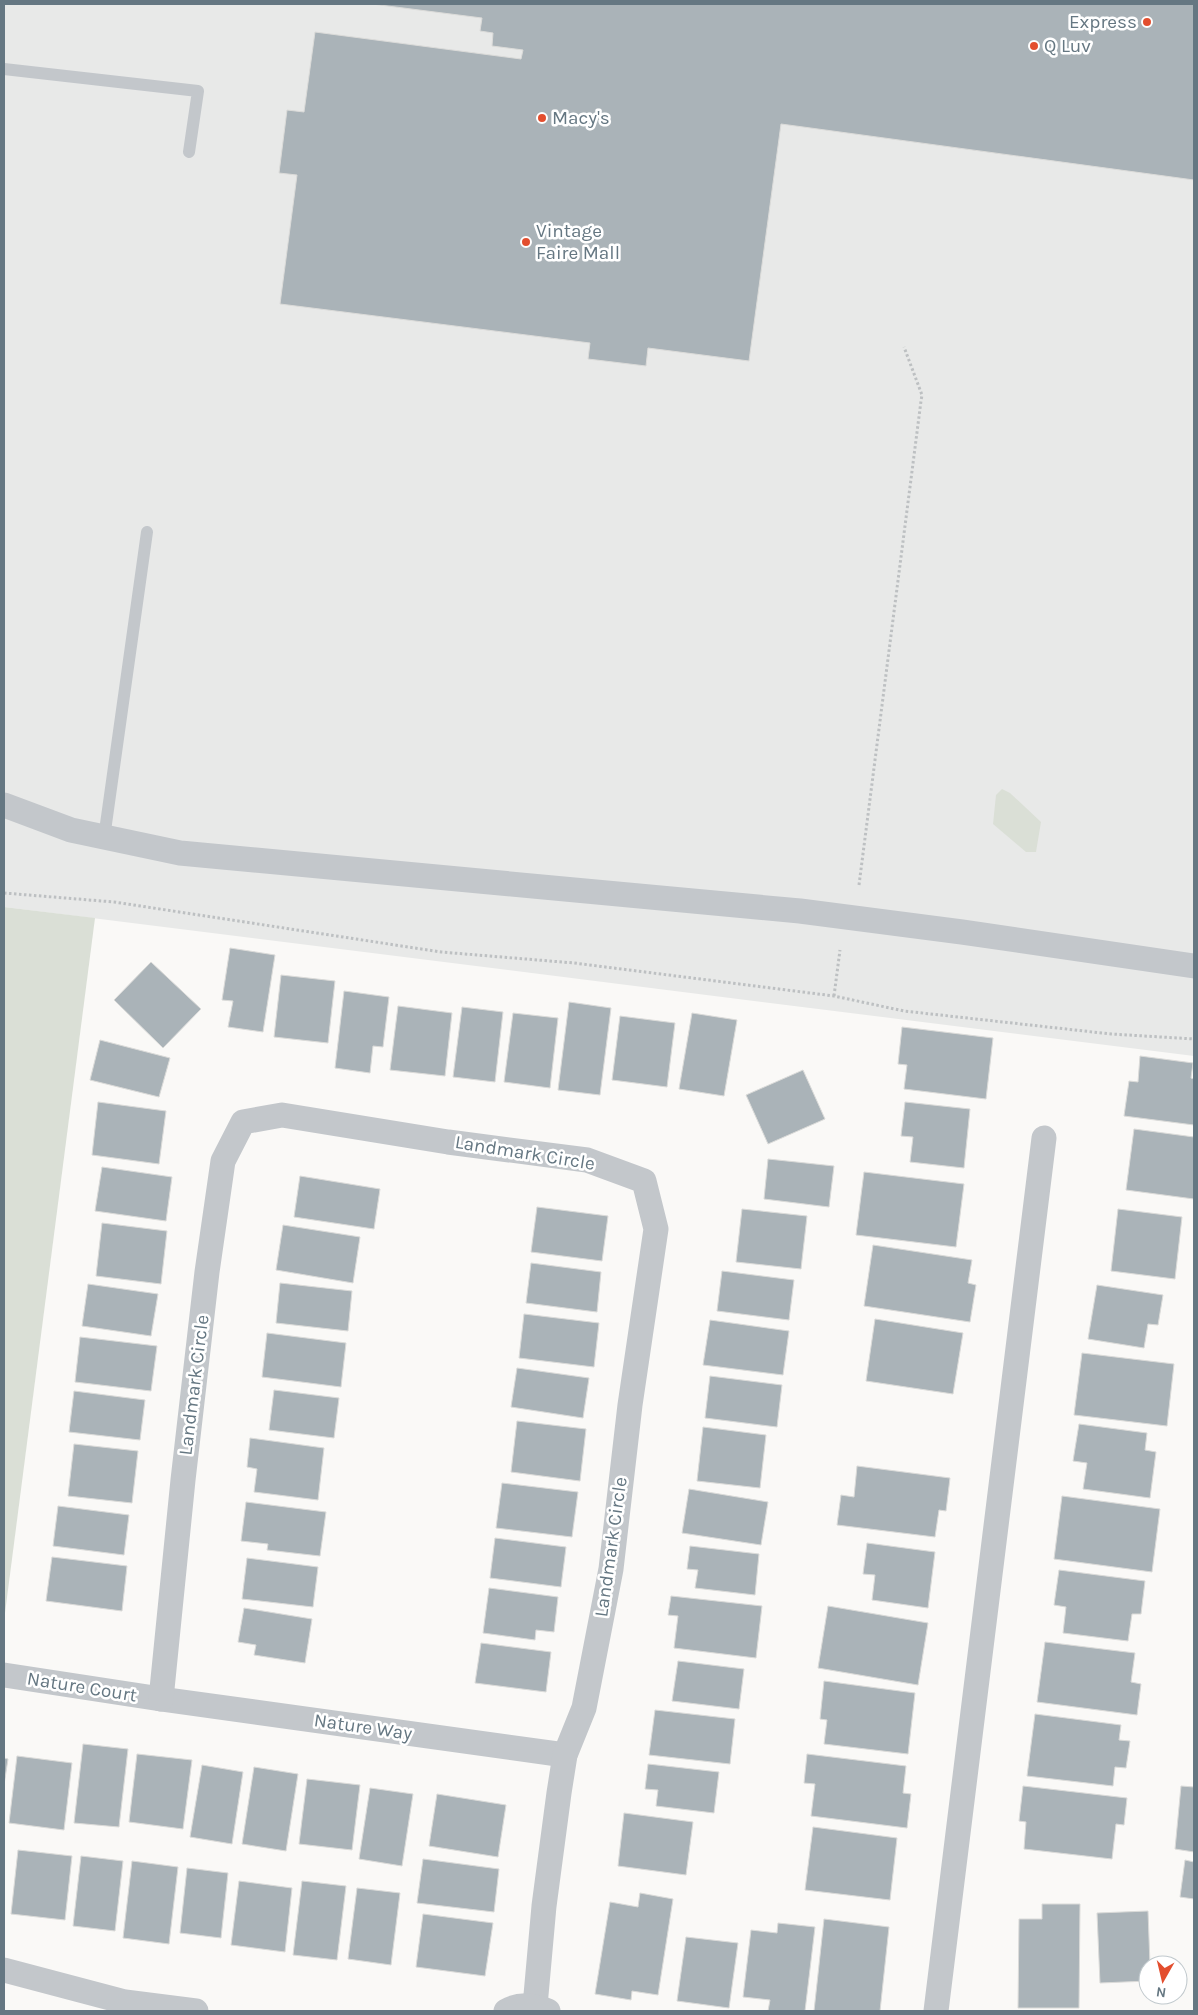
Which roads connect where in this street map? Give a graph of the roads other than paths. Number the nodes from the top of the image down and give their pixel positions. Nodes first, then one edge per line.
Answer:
1 (4, 69) edge
2 (190, 152) dead end
3 (147, 532) dead end
4 (4, 804) edge
5 (104, 838) junction
6 (1194, 966) edge
7 (1044, 1138) dead end
8 (4, 1675) edge
9 (161, 1699) junction
10 (566, 1755) junction
11 (4, 1970) edge
12 (541, 2009) edge
13 (196, 2011) edge
14 (506, 2011) edge
15 (936, 2011) edge

1 - 2 lane
3 - 5 lane
4 - 5 street
5 - 6 street
7 - 15 street
8 - 9 street, Nature Court
9 - 10 street, Nature Way
9 - 10 street, Landmark Circle
10 - 12 street, Landmark Circle
11 - 13 street
12 - 14 street

